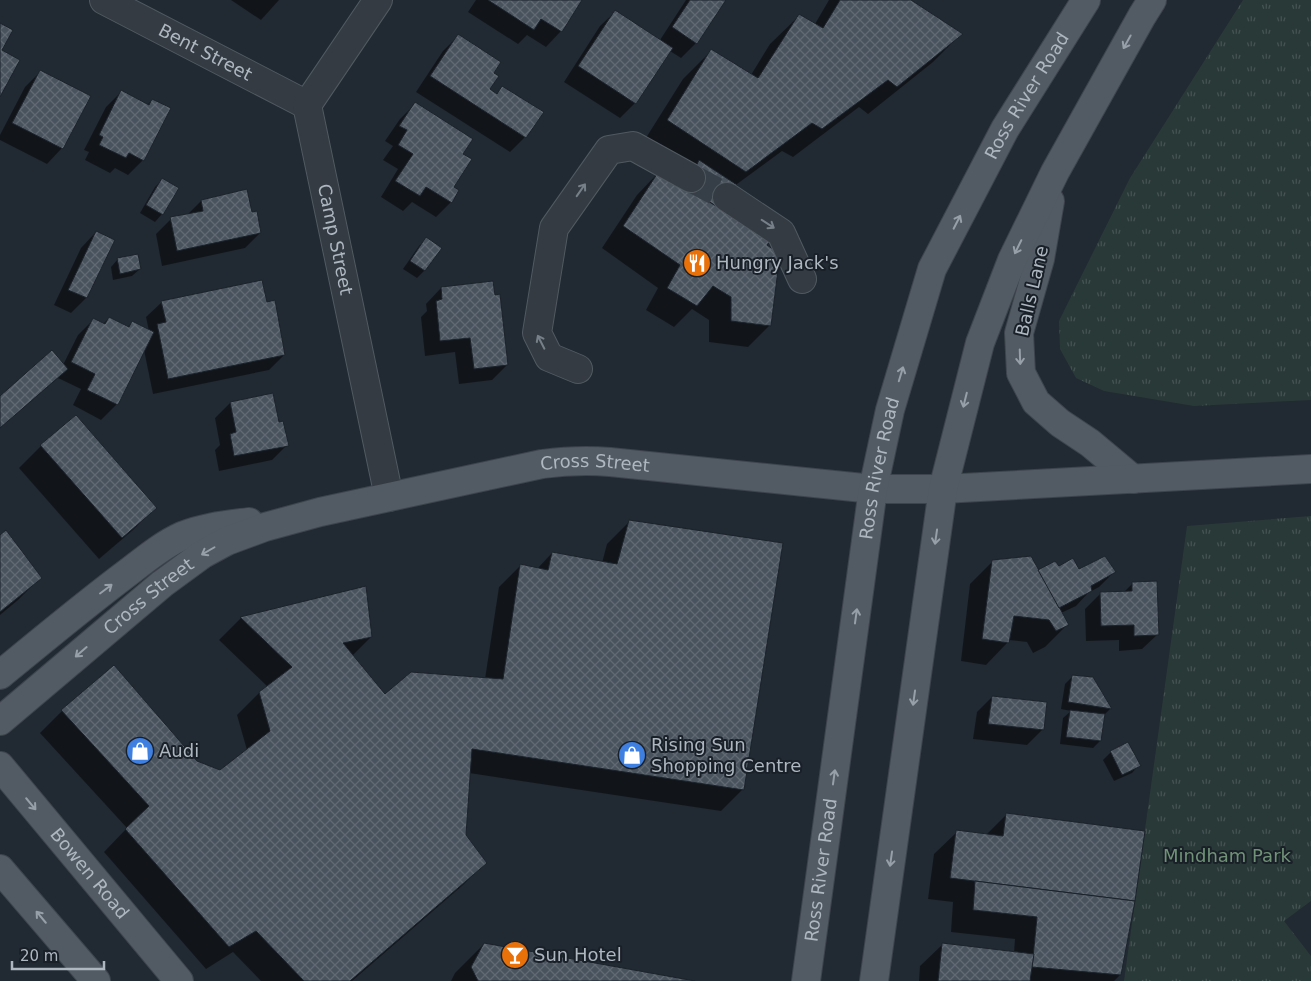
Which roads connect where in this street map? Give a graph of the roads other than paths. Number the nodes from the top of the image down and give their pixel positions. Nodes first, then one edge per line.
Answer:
1 (104, 0) edge
2 (378, 0) edge
3 (1086, 0) edge
4 (1152, 0) edge
5 (307, 105) junction
6 (1055, 172) junction
7 (692, 178) tunnel mouth
8 (727, 198) tunnel mouth
9 (802, 279) dead end
10 (578, 370) dead end
11 (1311, 470) edge
12 (1132, 479) junction
13 (873, 489) junction
14 (943, 489) junction
15 (389, 497) junction
16 (320, 512) junction
17 (0, 675) edge
18 (0, 721) edge
19 (0, 766) edge
20 (0, 869) edge
21 (96, 981) edge
22 (179, 981) edge
23 (806, 981) edge
24 (874, 981) edge

1 - 5 street, Bent Street
2 - 5 street
13 -> 3 main road, Ross River Road
4 -> 6 main road
5 - 15 street, Camp Street
6 -> 12 main road, Balls Lane
6 -> 14 main road
10 -> 7 street
8 -> 9 street
11 - 12 main road
12 - 14 main road
13 - 14 main road
13 - 15 main road, Cross Street
23 -> 13 main road, Ross River Road
14 -> 24 main road
15 - 16 main road, Cross Street
17 -> 16 main road, Cross Street
16 -> 18 main road, Cross Street
19 -> 22 main road, Bowen Road
21 -> 20 main road

